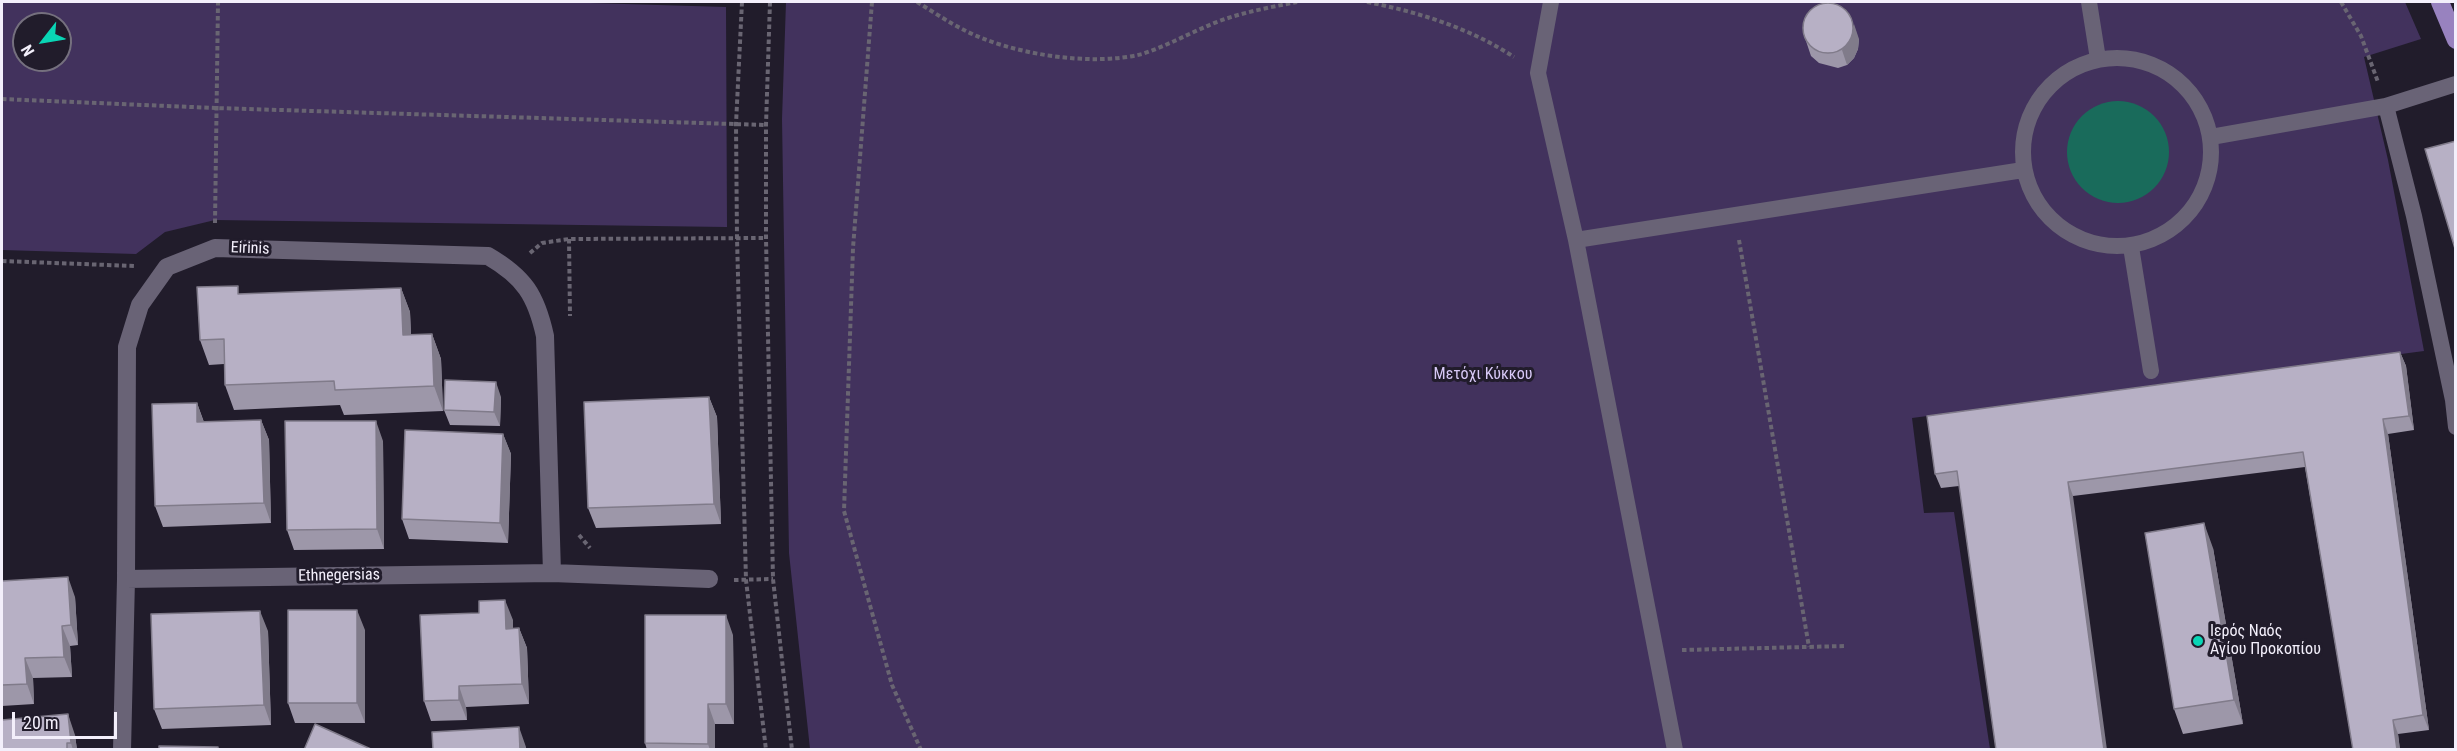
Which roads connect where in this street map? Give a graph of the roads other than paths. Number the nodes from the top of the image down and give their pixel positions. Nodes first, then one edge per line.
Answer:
1 (1551, 2) edge
2 (2089, 2) edge
3 (2440, 2) edge
4 (2456, 40) edge
5 (2098, 59) junction
6 (2456, 84) edge
7 (2386, 106) junction
8 (2211, 137) junction
9 (2023, 170) junction
10 (1576, 240) junction
11 (2131, 247) junction
12 (2151, 371) dead end
13 (2456, 427) edge
14 (552, 573) junction
15 (126, 579) junction
16 (709, 579) dead end
17 (122, 750) edge
18 (1675, 750) edge

1 - 10 lane
2 - 5 lane
3 - 4 main road
5 - 8 lane
5 - 9 lane
6 - 7 lane
7 - 8 lane
7 - 13 lane
8 - 11 lane
9 - 10 lane
9 - 11 lane
10 - 18 lane
11 - 12 lane
14 - 15 street, Ethnegersias
14 - 15 street, Eirinis
14 - 16 street, Ethnegersias
15 - 17 street

